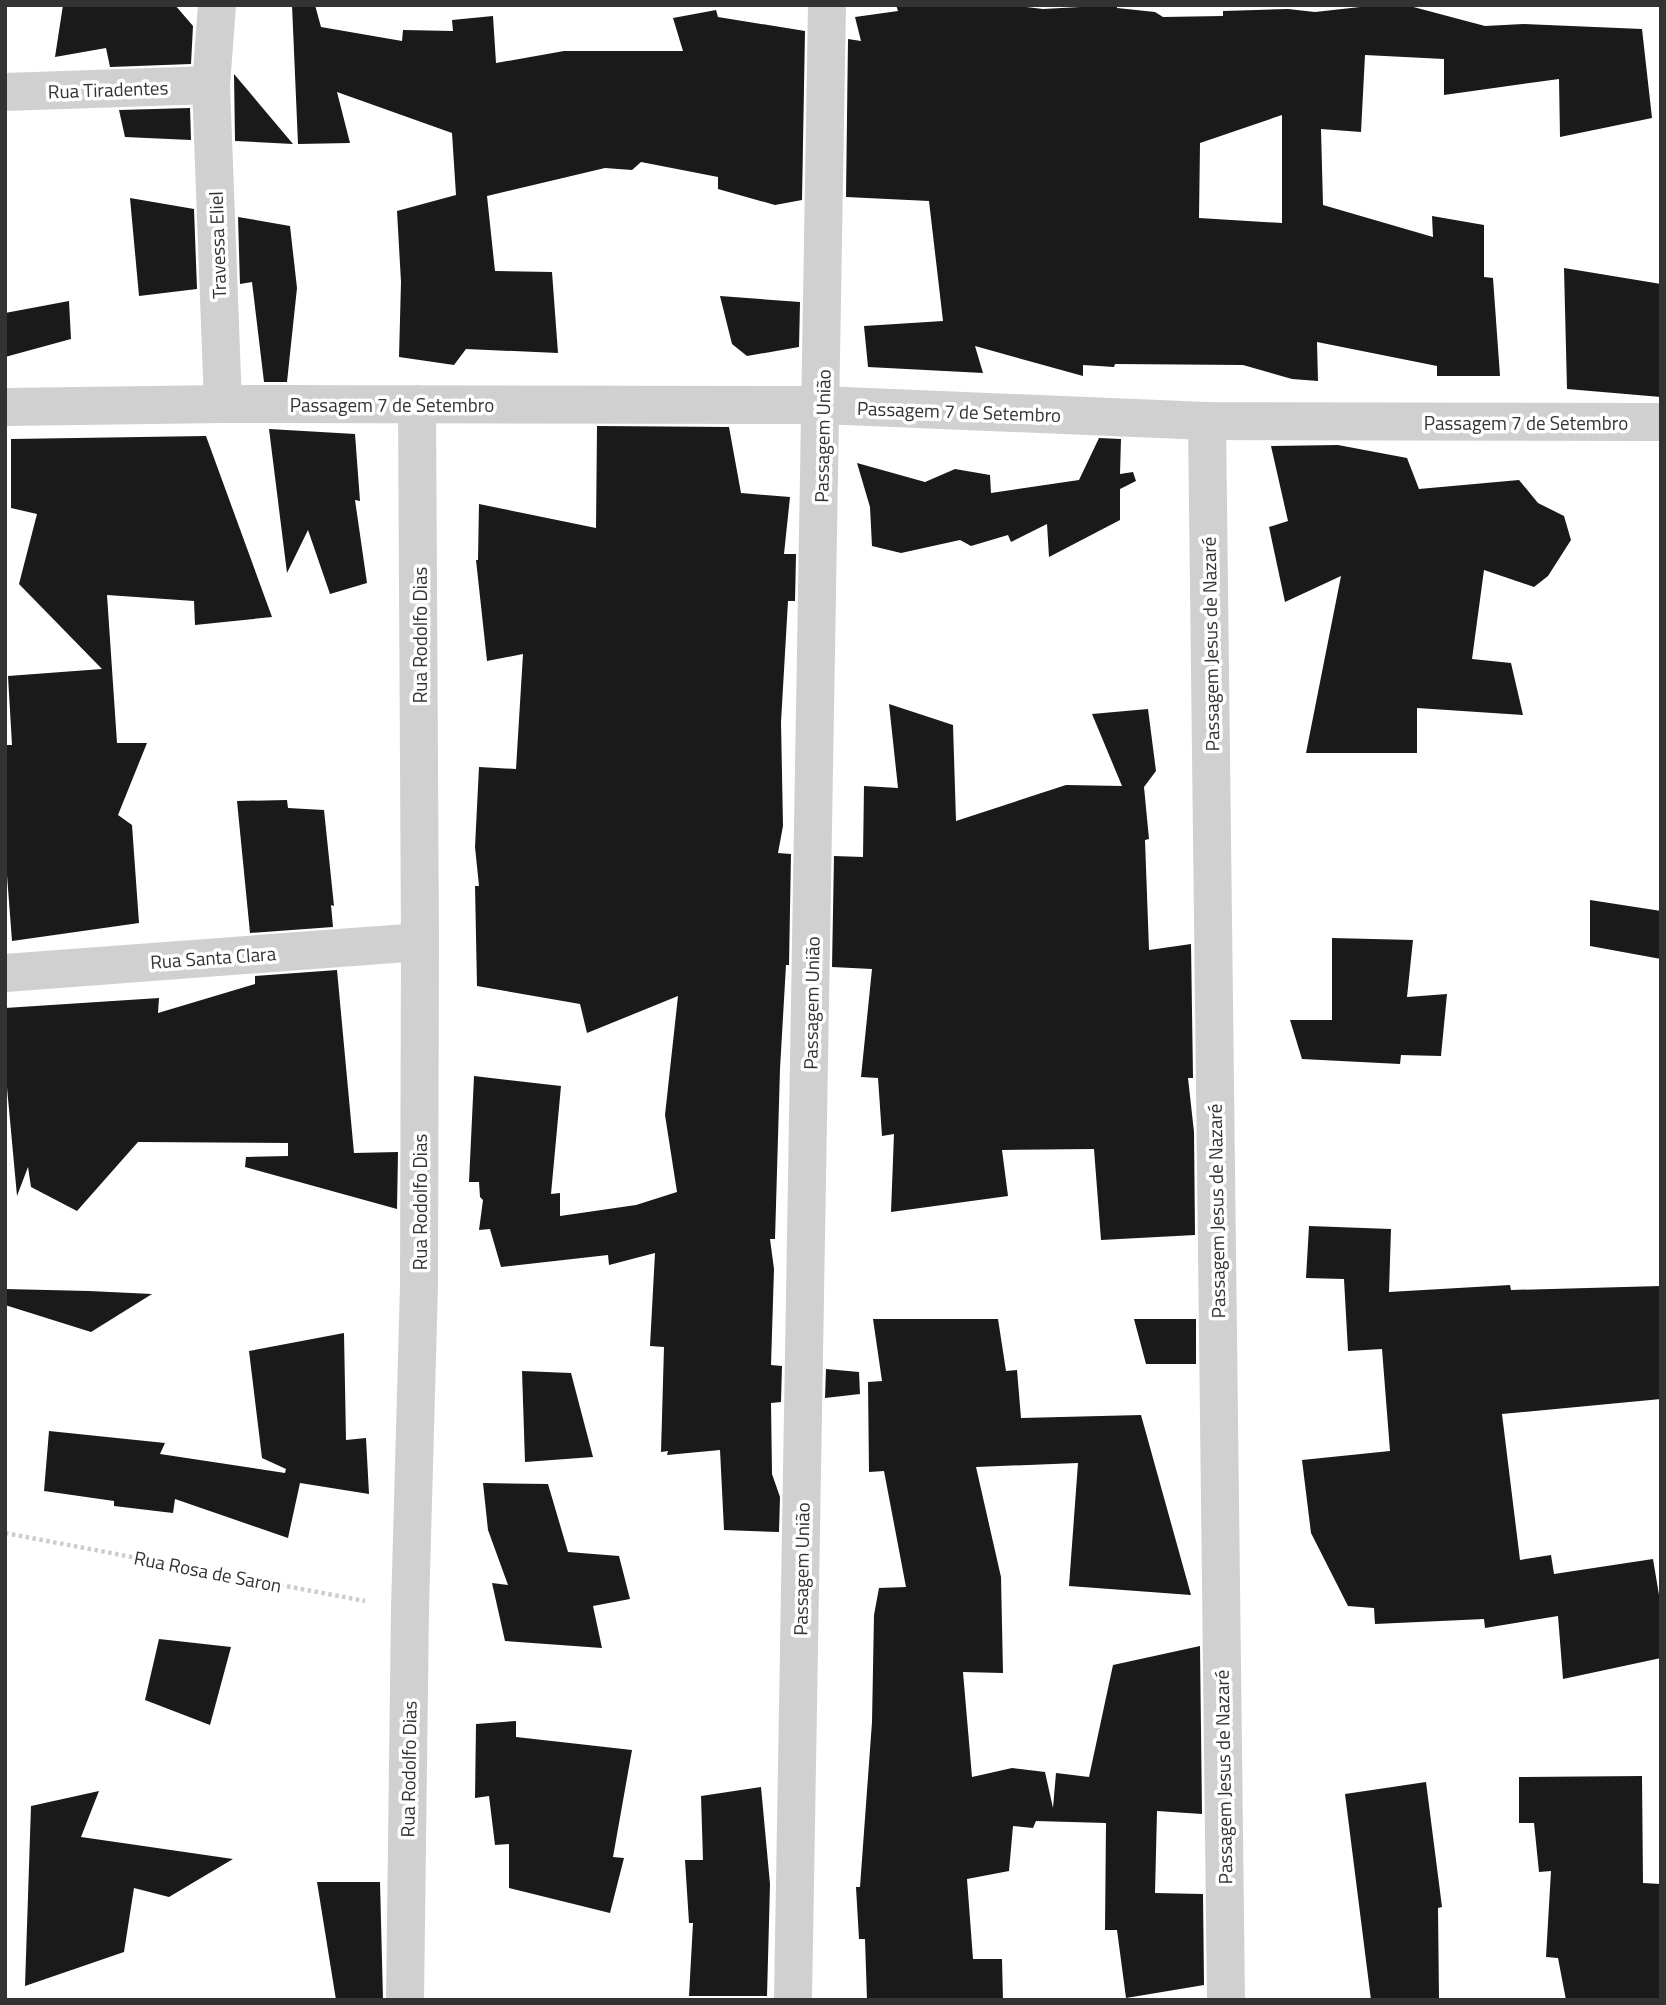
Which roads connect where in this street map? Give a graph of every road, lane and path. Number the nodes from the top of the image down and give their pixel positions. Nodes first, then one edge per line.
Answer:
1 (217, 5) edge
2 (828, 5) edge
3 (211, 85) junction
4 (5, 92) edge
5 (223, 404) junction
6 (417, 404) junction
7 (822, 405) junction
8 (5, 407) edge
9 (1207, 421) junction
10 (1661, 422) edge
11 (420, 942) junction
12 (5, 973) edge
13 (5, 1533) edge
14 (410, 1609) junction
15 (405, 2000) edge
16 (793, 2000) edge
17 (1226, 2000) edge

1 - 3 street, Travessa Eliel
2 - 7 street, Passagem União
3 - 4 street, Rua Tiradentes
3 - 5 street, Travessa Eliel
5 - 6 street, Passagem 7 de Setembro
5 - 8 street, Passagem 7 de Setembro
6 - 7 street, Passagem 7 de Setembro
6 - 11 street, Rua Rodolfo Dias
7 - 9 street, Passagem 7 de Setembro
7 - 16 street, Passagem União
9 - 10 street, Passagem 7 de Setembro
9 - 17 street, Passagem Jesus de Nazaré
11 - 12 street, Rua Santa Clara
11 - 14 street, Rua Rodolfo Dias
13 - 14 path, Rua Rosa de Saron
14 - 15 street, Rua Rodolfo Dias

